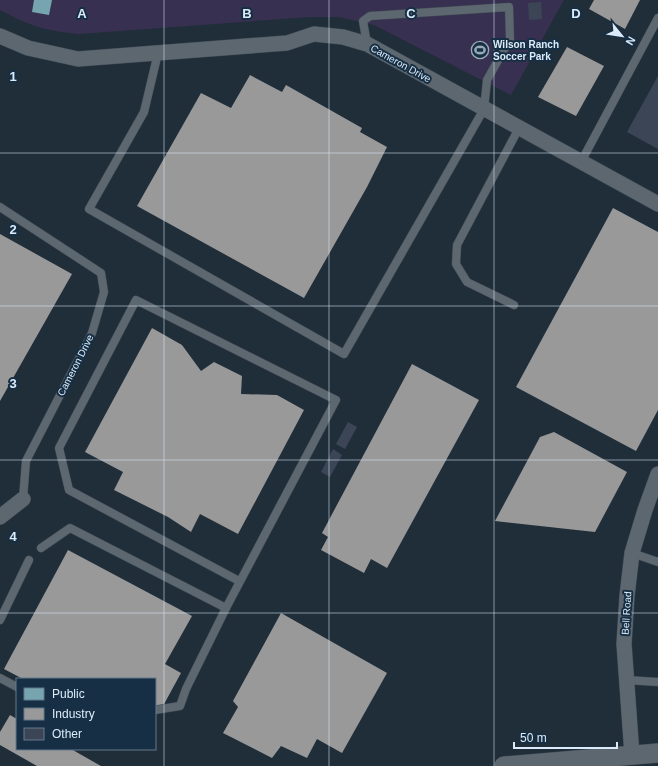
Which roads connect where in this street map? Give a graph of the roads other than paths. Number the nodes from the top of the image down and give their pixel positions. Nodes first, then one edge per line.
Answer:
1 (658, 18) edge
2 (0, 36) edge
3 (367, 44) junction
4 (158, 53) junction
5 (484, 109) junction
6 (519, 128) junction
7 (581, 162) junction
8 (657, 201) edge
9 (0, 207) edge
10 (514, 305) dead end
11 (658, 474) edge
12 (23, 499) joint
13 (0, 517) edge
14 (40, 548) dead end
15 (632, 553) junction
16 (29, 560) dead end
17 (658, 562) edge
18 (239, 581) junction
19 (226, 608) junction
20 (0, 620) edge
21 (0, 678) edge
22 (626, 680) junction
23 (658, 682) edge
24 (16, 686) edge
25 (156, 710) edge
26 (658, 753) edge
27 (632, 756) junction
28 (504, 766) edge

1 - 7 lane
2 - 4 street, Cameron Drive
3 - 4 street, Cameron Drive
3 - 5 street, Cameron Drive
3 - 5 lane
4 - 5 lane
5 - 6 street, Cameron Drive
6 - 7 street, Cameron Drive
6 - 10 lane
7 - 8 street, Cameron Drive
9 - 12 lane, Cameron Drive
11 - 15 street, Bell Road
12 - 13 street
14 - 19 lane
15 - 17 lane
15 - 22 street, Bell Road
16 - 20 lane
18 - 18 lane
18 - 19 lane
19 - 25 lane
21 - 24 lane
22 - 23 lane
22 - 27 street, Bell Road
26 - 27 street
27 - 28 street

